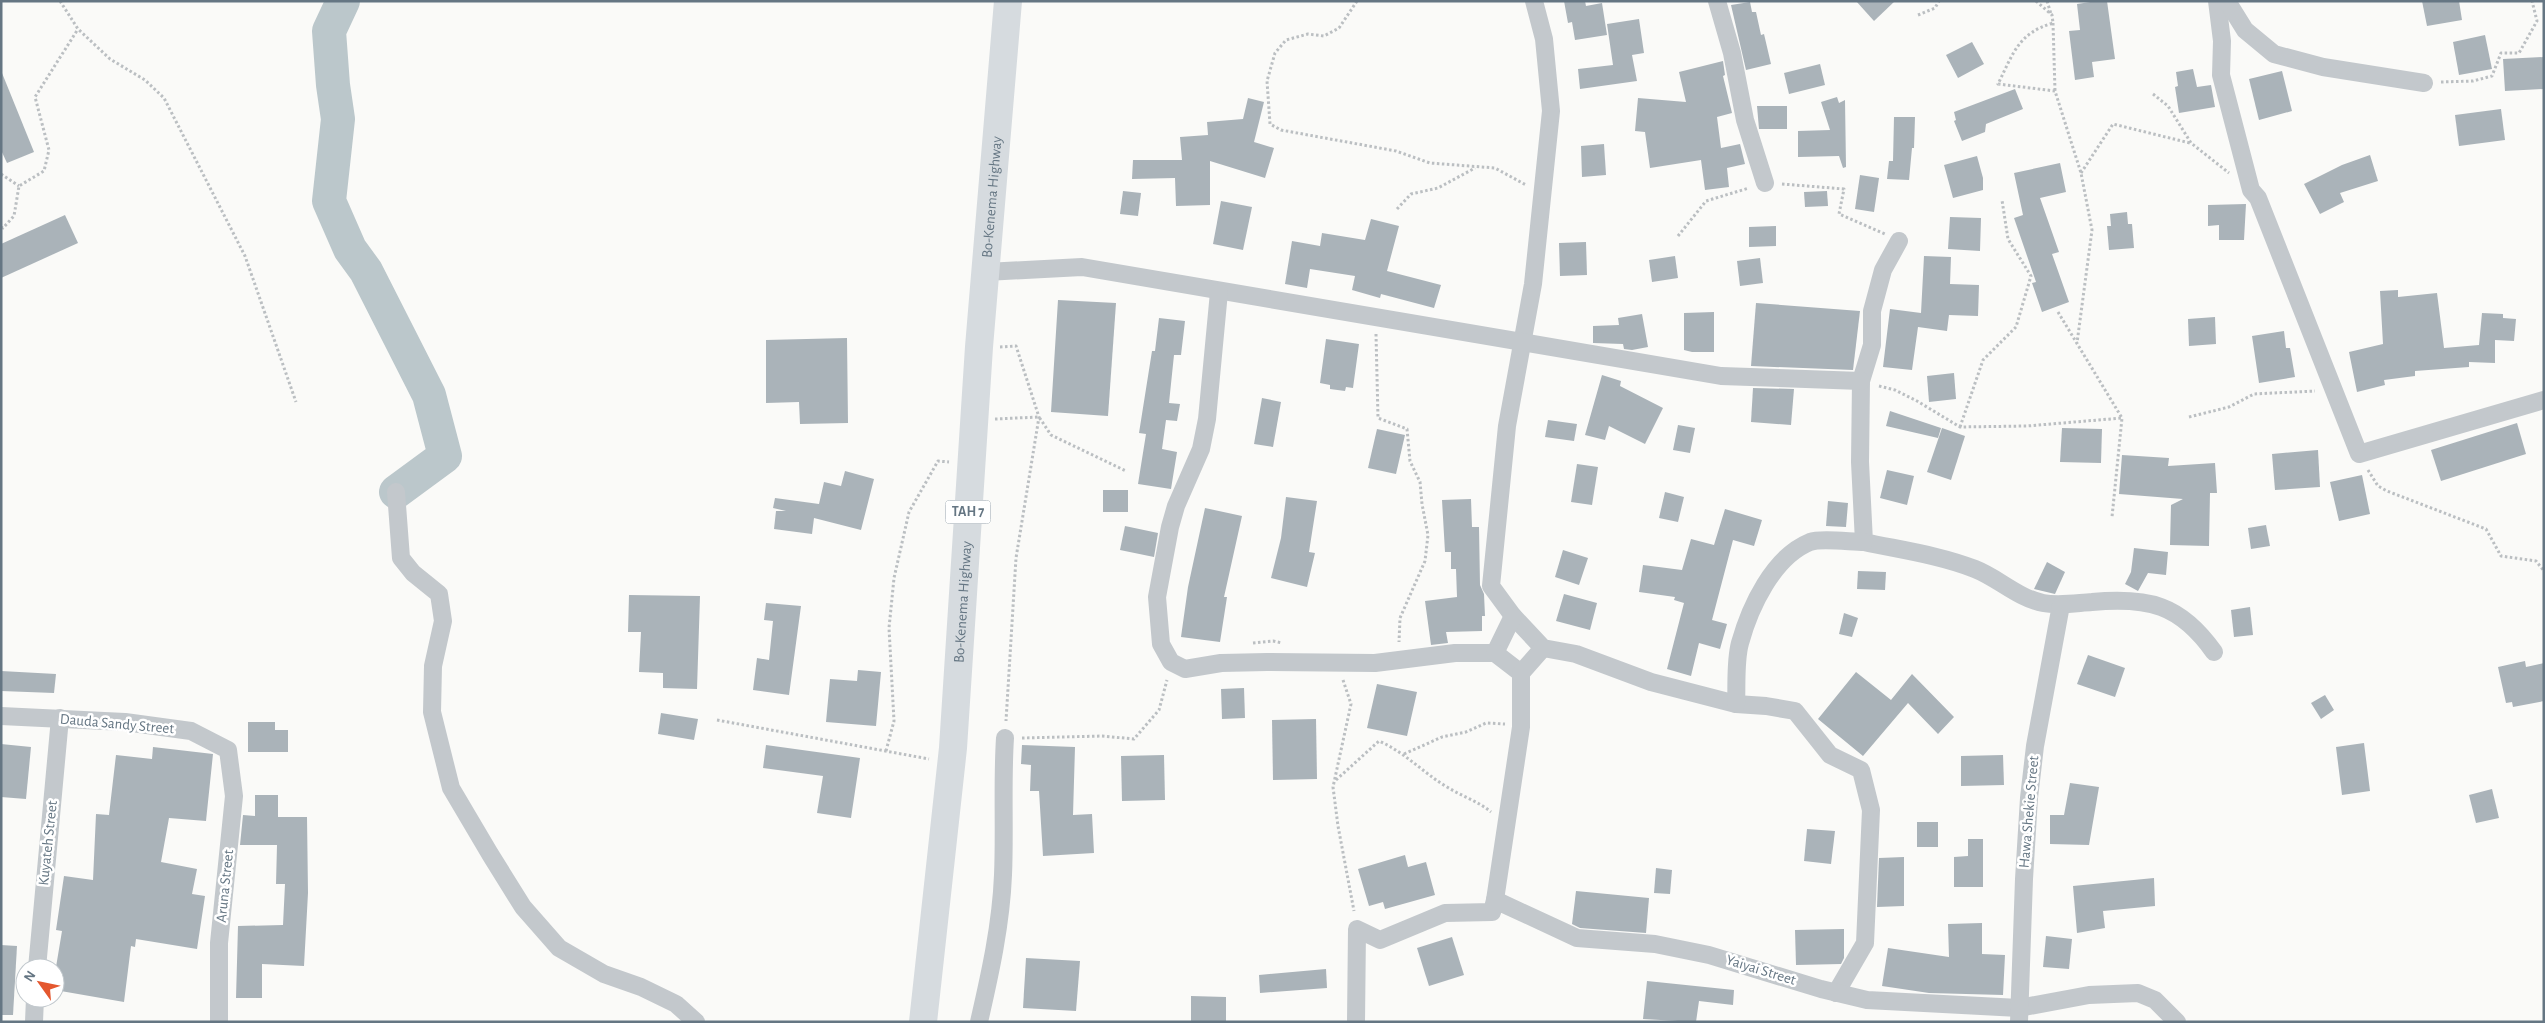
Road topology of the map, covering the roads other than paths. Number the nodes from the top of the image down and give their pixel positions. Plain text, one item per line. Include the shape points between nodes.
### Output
1 (1008, 1) edge
2 (1534, 1) edge
3 (1717, 1) edge
4 (2217, 1) edge
5 (2227, 1) edge
6 (2424, 83) road end
7 (1765, 183) road end
8 (1899, 241) road end
9 (986, 272) junction
10 (1219, 292) junction
11 (1521, 342) junction
12 (1861, 381) junction
13 (2544, 400) edge
14 (396, 492) dead end
15 (1864, 542) junction
16 (2060, 605) junction
17 (1513, 616) junction
18 (1543, 648) junction
19 (2214, 652) dead end
20 (1495, 653) junction
21 (1521, 673) junction
22 (1736, 704) junction
23 (1, 716) edge
24 (60, 718) junction
25 (1006, 738) road end
26 (228, 750) joint
27 (1495, 900) junction
28 (38, 958) edge
29 (1836, 993) junction
30 (35, 1008) edge
31 (2019, 1015) edge
32 (34, 1022) edge
33 (219, 1022) edge
34 (696, 1022) edge
35 (923, 1022) edge
36 (979, 1022) edge
37 (1356, 1022) edge
38 (2177, 1022) edge

1 - 9 highway, Bo-Kenema Highway / TAH 7
2 - 11 street via 1544,39 1551,111 1533,284
3 - 7 street via 1732,53 1745,120
4 - 13 street via 2222,41 2221,75 2251,190 2258,198 2359,454
5 - 6 street via 2245,30 2274,54 2322,67
8 - 12 street via 1883,270 1872,311 1872,345
9 - 10 street via 1082,268
9 - 35 highway, Bo-Kenema Highway / TAH 7 via 952,764
10 - 11 street
10 - 20 street via 1207,420 1201,449 1170,527 1158,597 1161,644 1171,662 1185,669 1230,663 1375,663 1455,653
11 - 12 street via 1721,376
11 - 17 street via 1506,426 1491,586
12 - 15 street via 1860,462
14 - 34 street via 401,558 439,594 443,622 433,666 432,712 451,788 522,907 559,948 604,974 676,1004
15 - 16 street via 1942,558 1996,578 2024,596
15 - 22 street via 1812,541 1791,554 1773,574 1754,606 1740,644
16 - 19 street via 2126,599 2152,603 2181,616 2201,633
16 - 31 street, Hawa Shekie Street via 2032,772
17 - 18 street
17 - 20 street
18 - 21 street
18 - 22 street via 1576,654 1651,682
20 - 21 street
21 - 27 street via 1521,727
22 - 29 street via 1795,711 1830,755 1861,770 1871,810 1865,943
23 - 24 street, Dauda Sandy Street
24 - 26 street, Dauda Sandy Street via 191,731
24 - 28 street, Kuyateh Street
25 - 36 street via 1003,876 994,956
26 - 33 street, Aruna Street via 234,796 219,943
27 - 29 street, Yaiyai Street via 1577,938 1655,944 1709,955
27 - 37 street via 1492,912 1445,913 1380,940 1357,929
29 - 31 street, Yaiyai Street via 1867,1000
30 - 32 street
31 - 38 street, Yaiyai Street via 2089,995 2138,993 2155,1000

